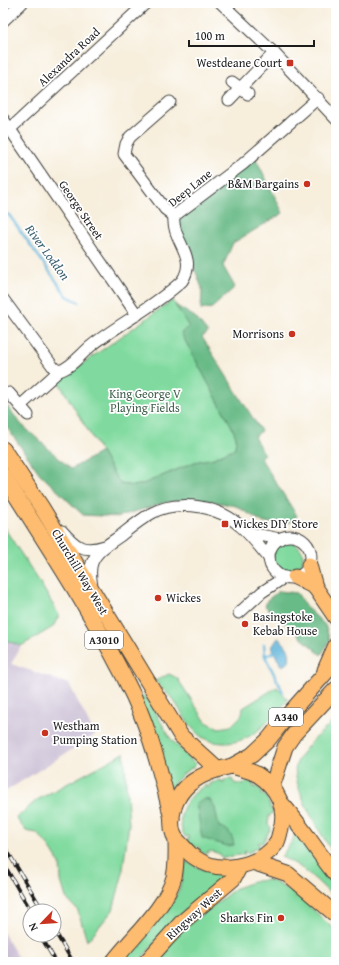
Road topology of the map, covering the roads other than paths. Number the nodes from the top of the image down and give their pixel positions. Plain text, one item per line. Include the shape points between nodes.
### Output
1 (22, 3) edge
2 (146, 3) edge
3 (221, 3) edge
4 (3, 21) edge
5 (274, 53) junction
6 (318, 98) junction
7 (229, 100) dead end
8 (170, 102) dead end
9 (3, 119) edge
10 (336, 119) edge
11 (10, 129) junction
12 (174, 216) junction
13 (3, 299) edge
14 (137, 315) junction
15 (59, 370) junction
16 (9, 393) dead end
17 (20, 406) junction
18 (28, 415) dead end
19 (3, 449) edge
20 (3, 475) edge
21 (42, 508) junction
22 (250, 533) junction
23 (280, 539) junction
24 (105, 546) junction
25 (270, 563) junction
26 (309, 564) junction
27 (290, 577) junction
28 (315, 587) junction
29 (262, 592) junction
30 (93, 594) junction
31 (239, 613) dead end
32 (336, 618) edge
33 (336, 645) edge
34 (336, 662) edge
35 (322, 676) junction
36 (336, 689) edge
37 (232, 766) junction
38 (217, 769) junction
39 (272, 787) junction
40 (282, 804) junction
41 (172, 819) junction
42 (176, 839) junction
43 (246, 864) junction
44 (336, 875) edge
45 (336, 915) edge
46 (113, 962) edge
47 (146, 962) edge

1 - 4 street
2 - 11 street, Alexandra Road
3 - 5 street
5 - 6 street
5 - 7 street
6 - 10 street
6 - 12 street, Deep Lane via 243,164
8 - 12 street via 130,137 124,154 165,209
9 - 11 street, George Street
11 - 14 street, George Street
12 - 14 street, Deep Lane via 174,229 186,254 186,275 176,287
13 - 15 street via 54,368
14 - 15 street, Deep Lane via 67,367
15 - 17 street, Deep Lane
16 - 17 street
17 - 18 street
19 - 21 main road, Churchill Way West / A3010
20 - 41 main road, Churchill Way West / A3010 via 96,625 133,695 155,755
21 - 24 street via 76,546 95,549
21 - 30 main road, Churchill Way West / A3010
22 - 23 street
22 - 24 street via 215,511 176,506 153,512
22 - 25 street
23 - 25 street via 271,547
23 - 26 street via 287,536 301,539 310,552
24 - 30 street via 92,562 90,570
25 - 27 street via 277,574
25 - 29 street
26 - 27 street via 306,571
26 - 28 main road
27 - 28 main road
27 - 29 street
28 - 32 main road
29 - 31 street
30 - 38 main road, Churchill Way West / A3010 via 181,736
33 - 35 main road
34 - 35 main road, A340
35 - 37 main road, A340 via 268,740 252,755
36 - 39 main road, A340 via 285,747
37 - 38 main road
37 - 39 main road via 253,772
38 - 41 main road via 202,775 184,788 173,806
39 - 40 main road
40 - 43 main road via 282,825 277,843 263,857
40 - 44 main road via 300,824 308,839
41 - 42 main road
42 - 43 main road via 194,857 204,862 222,867
42 - 46 main road via 175,873 165,898
43 - 45 main road via 288,874
43 - 47 main road, Ringway West via 233,879 181,923

